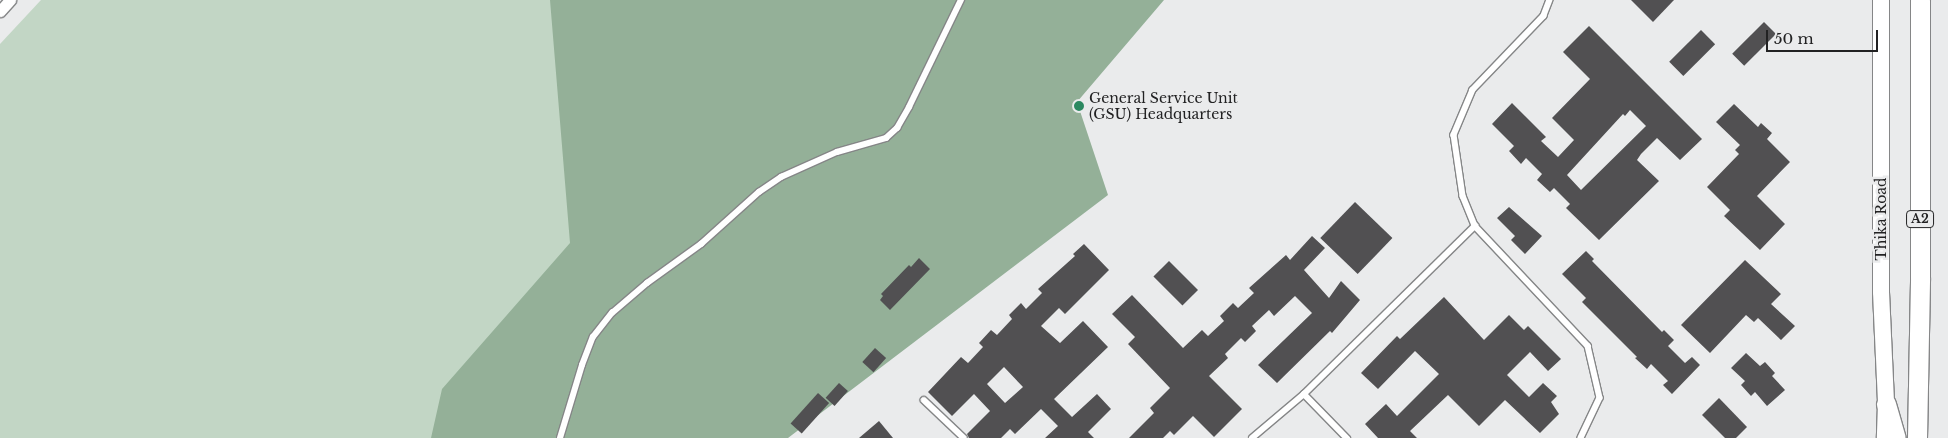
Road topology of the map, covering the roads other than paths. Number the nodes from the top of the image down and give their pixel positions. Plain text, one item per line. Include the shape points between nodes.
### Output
1 (10, 0) edge
2 (961, 0) edge
3 (1550, 0) edge
4 (1881, 0) edge
5 (1920, 0) edge
6 (0, 11) edge
7 (1475, 226) junction
8 (1304, 394) junction
9 (924, 400) dead end
10 (1886, 404) junction
11 (560, 438) edge
12 (964, 438) edge
13 (1252, 438) edge
14 (1347, 438) edge
15 (1581, 438) edge
16 (1885, 438) edge
17 (1896, 438) edge
18 (1917, 438) edge

1 - 6 street
2 - 11 lane via 909,107 892,133 874,143 837,152 781,177 612,313 593,337
3 - 7 lane via 1544,16 1473,90 1454,135 1463,196
4 - 10 main road, Thika Road via 1881,292
5 - 18 highway, A2
7 - 8 lane
7 - 15 lane via 1588,346 1600,398
8 - 13 lane
8 - 14 lane
9 - 12 lane
10 - 16 main road, Thika Road
10 - 17 highway

